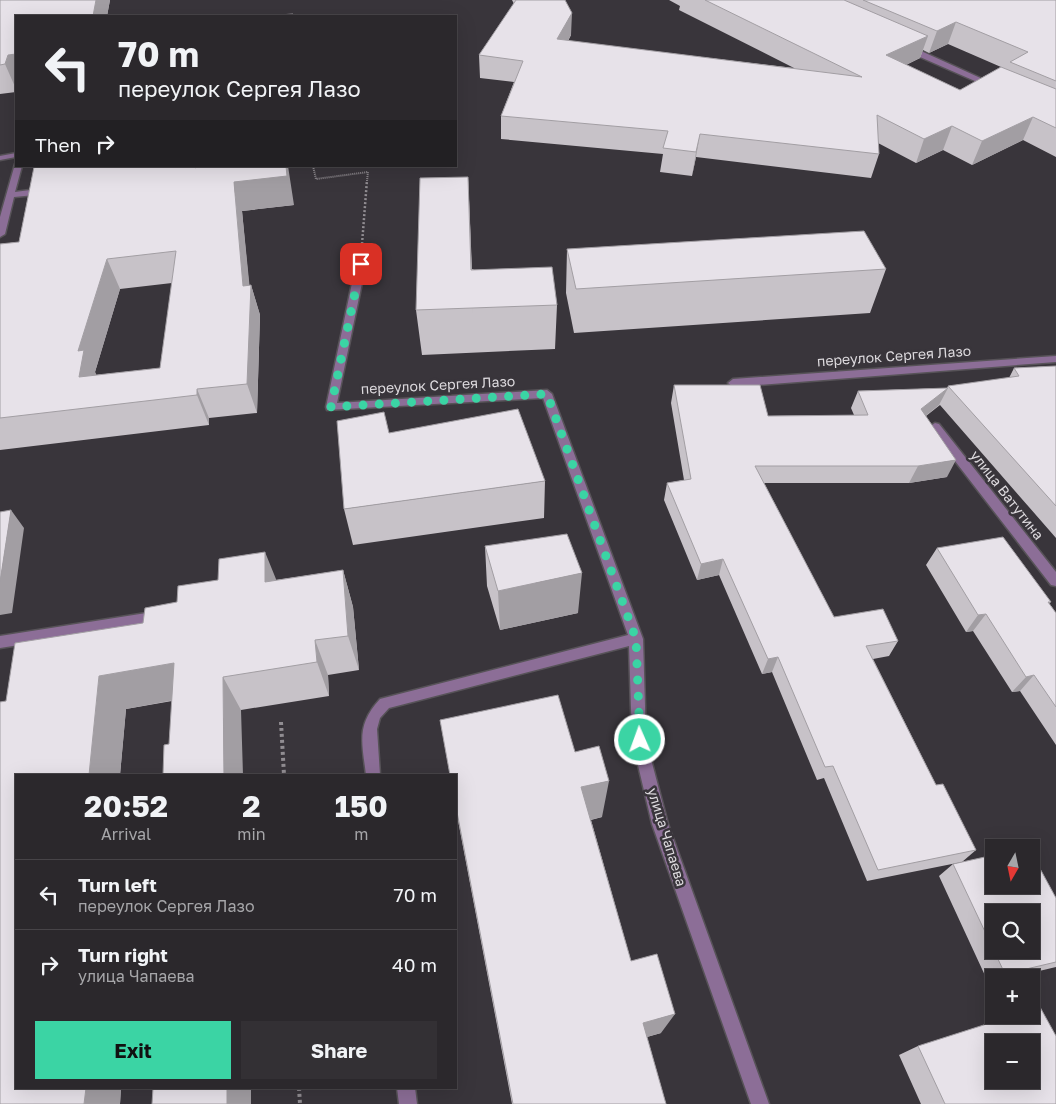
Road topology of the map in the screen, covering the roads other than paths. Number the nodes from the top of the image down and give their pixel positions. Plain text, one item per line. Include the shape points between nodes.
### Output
1 (895, 43) edge
2 (1002, 90) edge
3 (15, 155) edge
4 (0, 158) edge
5 (18, 167) edge
6 (50, 190) edge
7 (11, 194) junction
8 (0, 234) edge
9 (361, 264) road end
10 (1056, 359) edge
11 (733, 383) edge
12 (547, 394) joint
13 (935, 427) edge
14 (1056, 581) edge
15 (171, 615) edge
16 (636, 639) junction
17 (0, 642) edge
18 (373, 774) edge
19 (406, 1089) edge
20 (408, 1104) edge
21 (760, 1104) edge

1 - 2 street
3 - 4 street
5 - 7 street
6 - 7 street
7 - 8 street
9 - 12 street, переулок Сергея Лазо via 331,407
10 - 11 street, переулок Сергея Лазо
12 - 16 street, улица Чапаева
13 - 14 street, улица Ватутина
15 - 17 street
16 - 18 street via 385,703 374,714 370,727
16 - 21 street, улица Чапаева via 640,740 660,824
19 - 20 street

